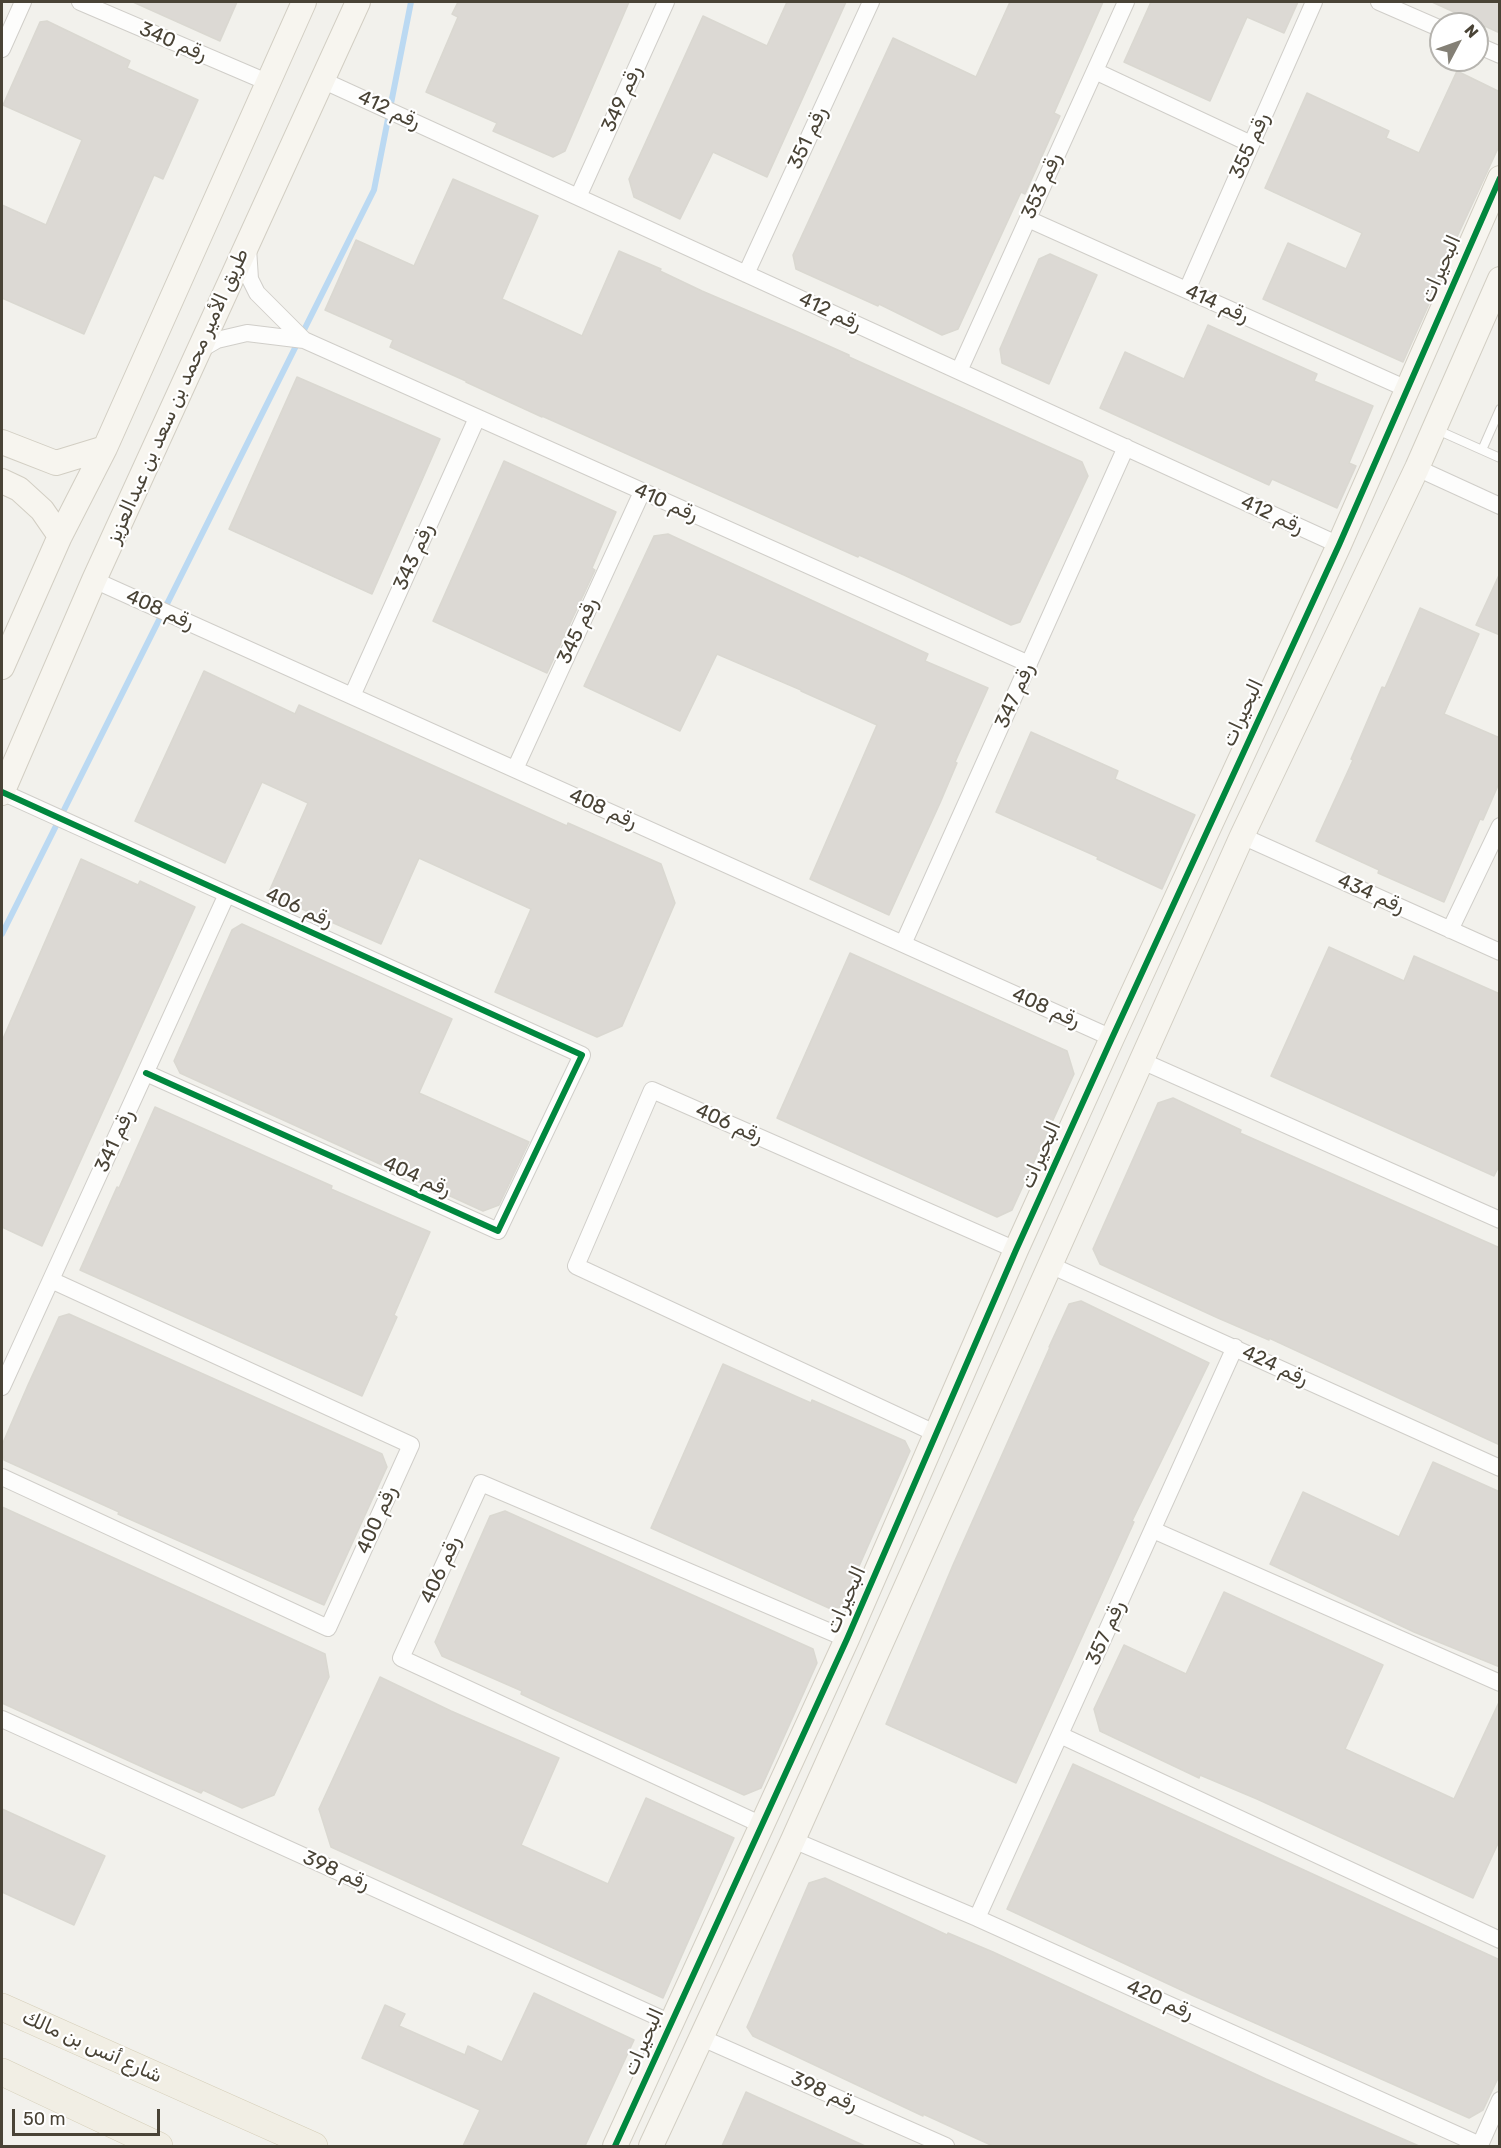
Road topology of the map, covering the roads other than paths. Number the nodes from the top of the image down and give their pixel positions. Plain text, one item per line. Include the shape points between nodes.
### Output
1 (22, 2) edge
2 (80, 2) edge
3 (304, 2) edge
4 (358, 2) edge
5 (666, 2) edge
6 (871, 2) edge
7 (1126, 2) edge
8 (1314, 2) edge
9 (1380, 2) edge
10 (1429, 24) edge
11 (2, 49) edge
12 (1095, 71) junction
13 (322, 80) junction
14 (267, 82) junction
15 (1251, 144) junction
16 (1500, 178) edge
17 (578, 197) junction
18 (1028, 219) junction
19 (248, 242) junction
20 (746, 274) junction
21 (1500, 279) edge
22 (1187, 291) junction
23 (304, 340) junction
24 (198, 351) junction
25 (958, 371) junction
26 (1407, 389) junction
27 (1500, 409) edge
28 (477, 418) junction
29 (1434, 429) junction
30 (10, 446) edge
31 (1126, 447) junction
32 (105, 448) junction
33 (1482, 450) junction
34 (1500, 458) edge
35 (1417, 468) junction
36 (2, 481) edge
37 (642, 492) junction
38 (1500, 506) edge
39 (60, 536) junction
40 (1339, 545) junction
41 (94, 580) junction
42 (1029, 664) junction
43 (2, 667) edge
44 (352, 696) junction
45 (515, 769) junction
46 (2, 792) edge
47 (1214, 815) junction
48 (1500, 826) edge
49 (1243, 833) junction
50 (228, 894) junction
51 (1450, 930) junction
52 (903, 944) junction
53 (1500, 952) edge
54 (1112, 1038) junction
55 (582, 1055) joint
56 (1142, 1061) junction
57 (146, 1073) junction
58 (1500, 1220) edge
59 (1016, 1250) junction
60 (1050, 1265) junction
61 (51, 1280) junction
62 (1236, 1347) junction
63 (2, 1387) edge
64 (937, 1434) junction
65 (1500, 1468) edge
66 (2, 1477) edge
67 (1153, 1530) junction
68 (847, 1639) junction
69 (1500, 1683) edge
70 (2, 1719) edge
71 (1060, 1735) junction
72 (762, 1825) junction
73 (793, 1840) junction
74 (977, 1918) junction
75 (1500, 1940) edge
76 (2, 2007) edge
77 (670, 2023) junction
78 (702, 2038) junction
79 (2, 2072) edge
80 (1500, 2100) edge
81 (159, 2146) edge
82 (314, 2146) edge
83 (615, 2146) edge
84 (651, 2146) edge
85 (946, 2146) edge

1 - 11 street
2 - 14 street, رقم 340
3 - 14 street
4 - 13 street, طريق الأمير محمد بن سعد بن عبدالعزيز
5 - 17 street, رقم 349
6 - 20 street, رقم 351
7 - 12 street, رقم 353
8 - 15 street, رقم 355
9 - 10 street
12 - 15 street
12 - 18 street, رقم 353
13 - 17 street, رقم 412
13 - 19 street, طريق الأمير محمد بن سعد بن عبدالعزيز
14 - 32 street
15 - 22 street, رقم 355
16 - 26 street, البحيرات
17 - 20 street, رقم 412
18 - 22 street, رقم 414
18 - 25 street, رقم 353
19 - 23 street via 250,279 257,293
19 - 24 street, طريق الأمير محمد بن سعد بن عبدالعزيز
20 - 25 street, رقم 412
21 - 29 street
22 - 26 street, رقم 414
23 - 24 street via 247,333 217,340
23 - 28 street, رقم 410
24 - 41 street, طريق الأمير محمد بن سعد بن عبدالعزيز
25 - 31 street, رقم 412
26 - 40 street, البحيرات
27 - 33 lane
28 - 37 street, رقم 410
28 - 44 street, رقم 343
29 - 33 lane
29 - 35 street
30 - 32 street via 56,463
30 - 36 street
31 - 40 street, رقم 412
31 - 42 street, رقم 347
32 - 39 street
33 - 34 lane
35 - 38 street
35 - 49 street
36 - 39 street via 19,489 42,510
37 - 42 street, رقم 410
37 - 45 street, رقم 345
39 - 43 street
40 - 47 street, البحيرات
41 - 44 street, رقم 408
41 - 46 street, طريق الأمير محمد بن سعد بن عبدالعزيز
42 - 52 street, رقم 347
44 - 45 street, رقم 408
45 - 52 street, رقم 408
46 - 50 street, رقم 406
47 - 49 street
47 - 54 street, البحيرات
48 - 51 street
49 - 51 street, رقم 434
49 - 56 street
50 - 55 street, رقم 406
50 - 57 street, رقم 341
51 - 53 street, رقم 434
52 - 54 street, رقم 408
54 - 59 street, البحيرات
55 - 57 street, رقم 404 via 498,1231
56 - 58 street
56 - 60 street
57 - 61 street, رقم 341
59 - 64 street, البحيرات
59 - 64 street, رقم 406 via 652,1090 576,1266
60 - 62 street, رقم 424
60 - 73 street
61 - 63 street, رقم 341
61 - 66 street, رقم 400 via 411,1445 328,1628
62 - 65 street, رقم 424
62 - 67 street, رقم 357
64 - 68 street, البحيرات
67 - 69 street
67 - 71 street, رقم 357
68 - 72 street, البحيرات
68 - 72 street, رقم 406 via 481,1483 401,1658
70 - 77 street, رقم 398
71 - 74 street, رقم 357
71 - 75 street
72 - 77 street, البحيرات
73 - 74 street, رقم 420
73 - 78 street
74 - 80 street, رقم 420 via 1480,2145
76 - 82 main road, شارع أنس بن مالك
77 - 83 street, البحيرات
78 - 84 street
78 - 85 street, رقم 398
79 - 81 main road

